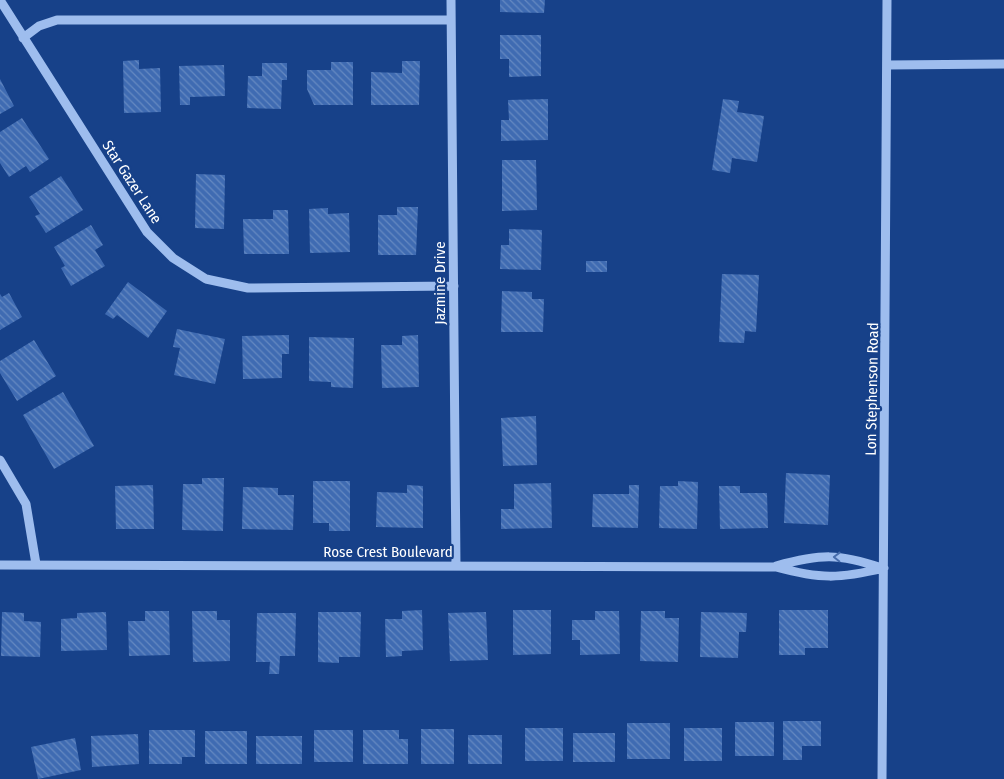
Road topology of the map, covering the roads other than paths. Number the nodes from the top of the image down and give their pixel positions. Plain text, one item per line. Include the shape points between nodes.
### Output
1 (0, 0) edge
2 (451, 0) edge
3 (887, 0) edge
4 (451, 20) junction
5 (23, 38) junction
6 (1004, 64) edge
7 (887, 65) junction
8 (454, 286) junction
9 (0, 460) edge
10 (36, 564) junction
11 (0, 565) edge
12 (456, 566) junction
13 (776, 566) junction
14 (884, 568) junction
15 (882, 779) edge

1 - 5 street, Star Gazer Lane
2 - 4 street, Jazmine Drive
3 - 7 street, Lon Stephenson Road
4 - 5 street via 57,20 39,26
4 - 8 street, Jazmine Drive
5 - 8 street, Star Gazer Lane via 146,232 173,258 206,279 248,288
6 - 7 street
7 - 14 street, Lon Stephenson Road
8 - 12 street, Jazmine Drive
9 - 10 street via 26,504
10 - 11 street, Rose Crest Boulevard
10 - 12 street, Rose Crest Boulevard
12 - 13 street, Rose Crest Boulevard
13 - 14 street, Rose Crest Boulevard via 809,576 850,577
14 -> 13 street, Rose Crest Boulevard via 850,557 811,556
14 - 15 street, Lon Stephenson Road

